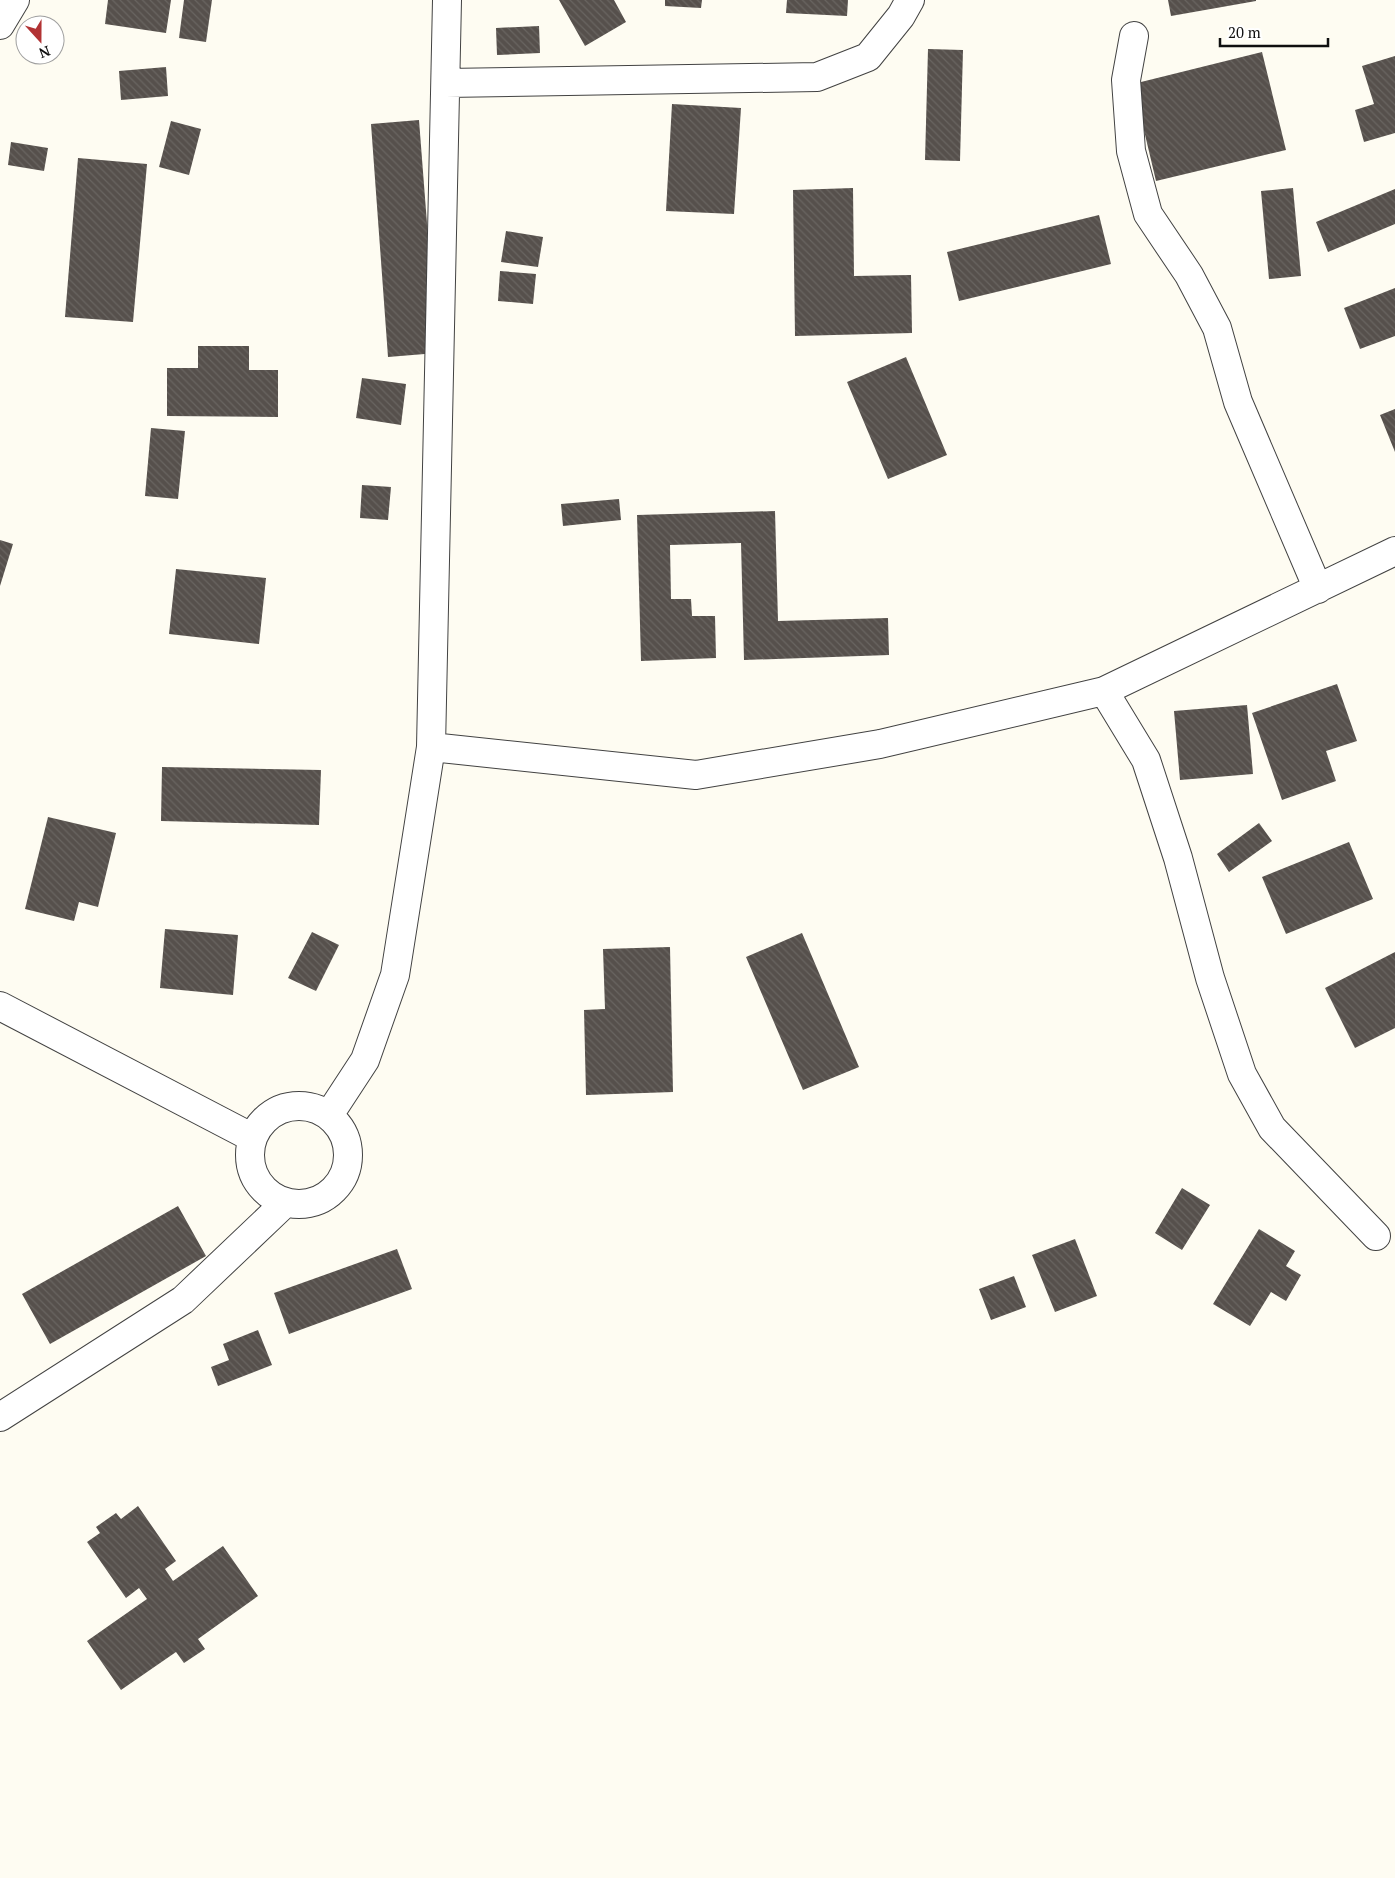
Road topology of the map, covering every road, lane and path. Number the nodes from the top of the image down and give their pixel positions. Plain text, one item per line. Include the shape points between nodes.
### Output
1 (15, 0) edge
2 (447, 0) edge
3 (910, 0) edge
4 (0, 25) edge
5 (1134, 36) dead end
6 (446, 83) junction
7 (1395, 551) edge
8 (1318, 589) junction
9 (1104, 691) junction
10 (431, 747) junction
11 (0, 1006) edge
12 (329, 1115) junction
13 (253, 1138) junction
14 (285, 1202) junction
15 (1376, 1236) dead end
16 (0, 1417) edge

1 - 4 street
2 - 6 street
3 - 6 street via 868,57 817,77
5 - 8 street via 1126,80 1131,151 1148,214 1189,274 1217,328 1238,402
6 - 10 street
7 - 8 street
8 - 9 street
9 - 10 street via 880,744 696,776
9 - 15 street via 1146,760 1178,858 1210,978 1242,1074 1272,1128
10 - 12 street via 395,975 365,1060
11 - 13 street
12 - 13 street via 313,1106 294,1105 269,1116
12 - 14 street via 344,1132 350,1155 344,1177 330,1195 308,1204
13 - 14 street via 249,1154 252,1170 270,1195
14 - 16 street via 183,1300

